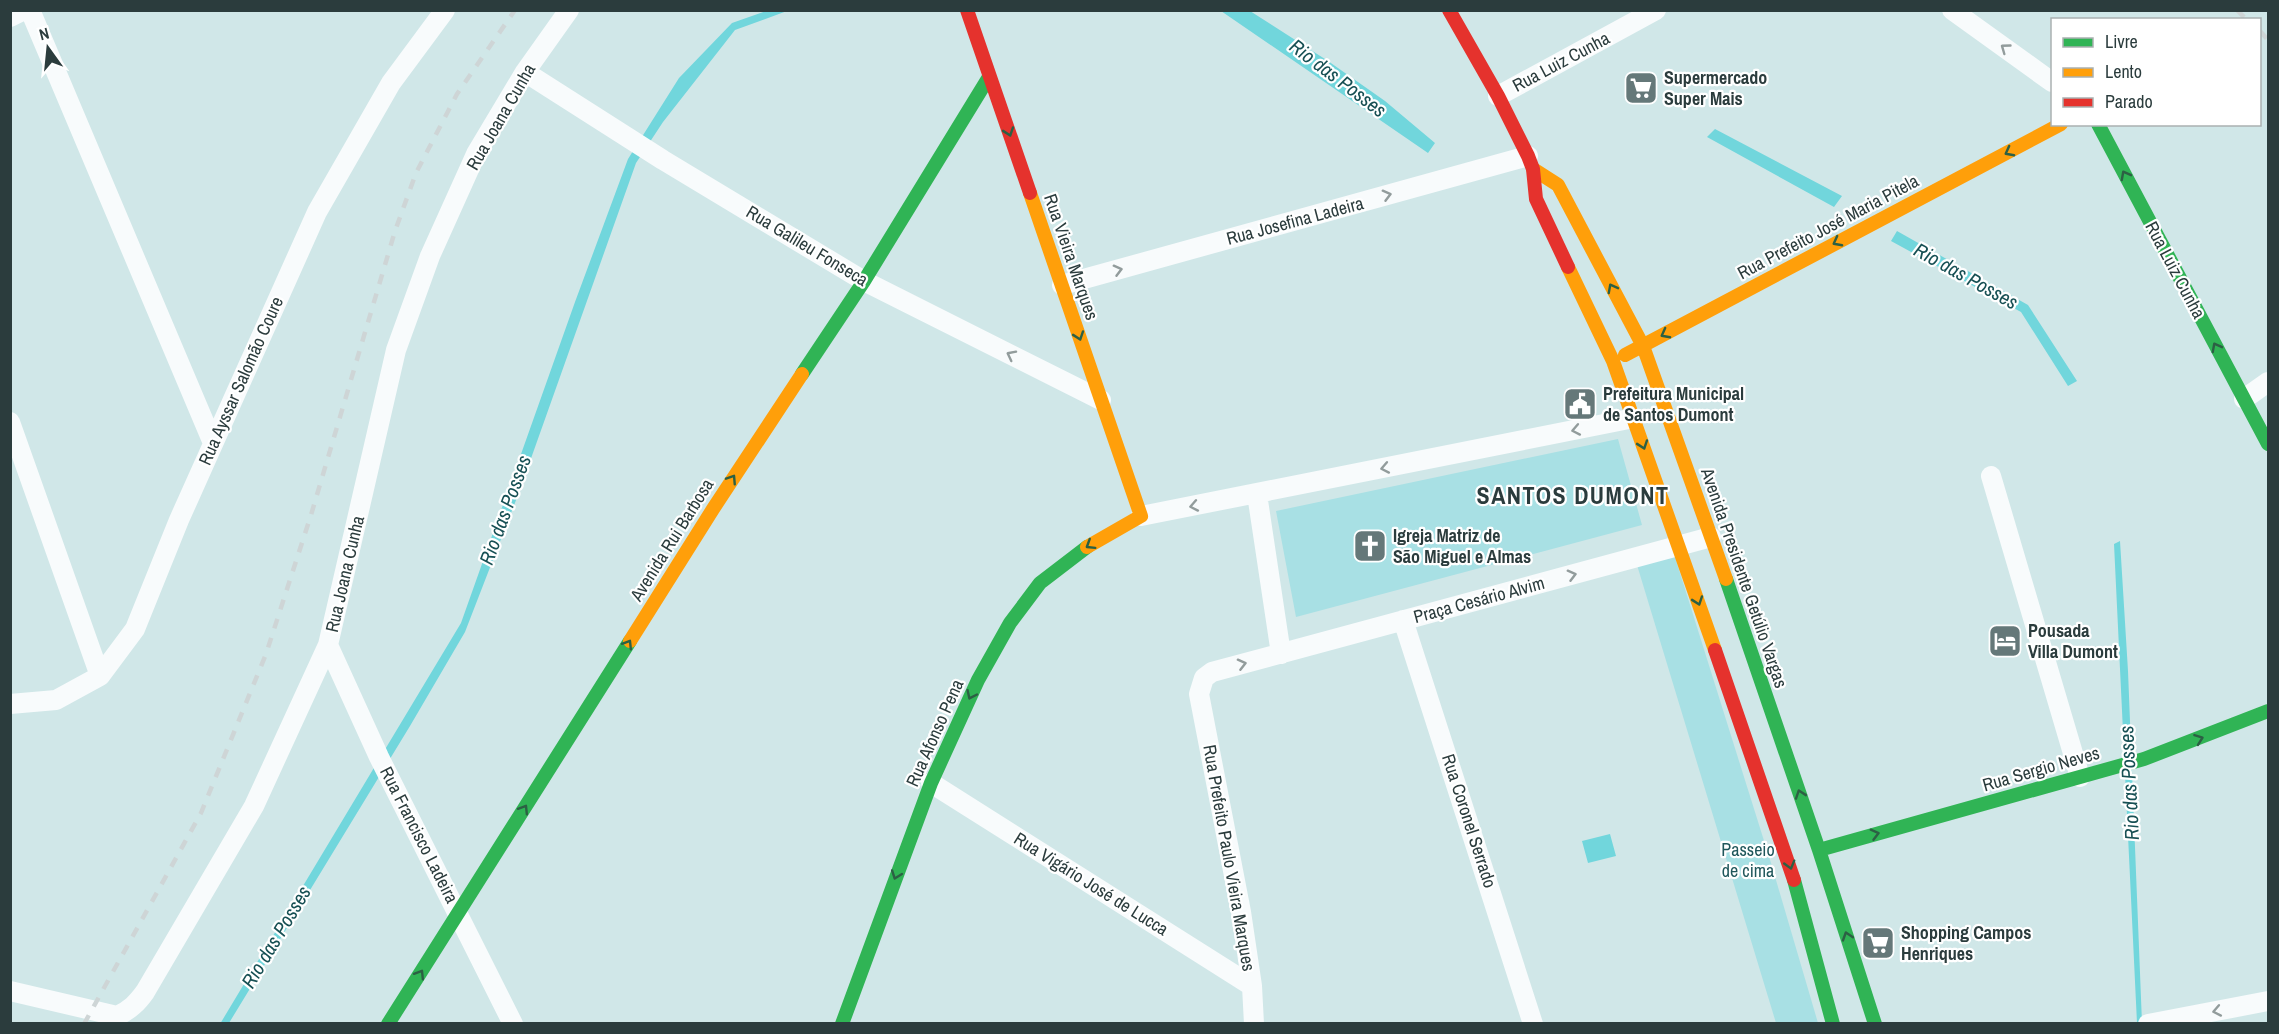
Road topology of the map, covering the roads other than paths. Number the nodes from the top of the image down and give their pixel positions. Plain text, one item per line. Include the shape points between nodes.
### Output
1 (24, 10) edge
2 (30, 10) edge
3 (445, 10) edge
4 (569, 10) edge
5 (967, 10) edge
6 (1449, 10) edge
7 (1656, 10) edge
8 (1953, 10) edge
9 (10, 17) edge
10 (525, 72) junction
11 (989, 77) junction
12 (2051, 81) edge
13 (1498, 96) junction
14 (2057, 126) edge
15 (2099, 126) edge
16 (1531, 163) junction
17 (864, 281) junction
18 (1062, 285) junction
19 (1643, 346) junction
20 (1613, 361) junction
21 (2268, 382) edge
22 (1101, 400) junction
23 (2248, 407) junction
24 (2268, 407) edge
25 (1634, 418) junction
26 (10, 422) edge
27 (213, 443) junction
28 (2268, 444) edge
29 (1991, 476) dead end
30 (1257, 494) junction
31 (1141, 516) junction
32 (1711, 537) junction
33 (1678, 546) junction
34 (1403, 620) junction
35 (328, 645) junction
36 (1281, 654) junction
37 (100, 676) junction
38 (1199, 694) joint
39 (10, 704) edge
40 (2268, 711) edge
41 (1746, 738) junction
42 (2080, 777) junction
43 (931, 783) junction
44 (1819, 849) junction
45 (459, 913) junction
46 (1252, 986) junction
47 (10, 991) edge
48 (2268, 1001) edge
49 (2157, 1022) edge
50 (388, 1023) edge
51 (513, 1023) edge
52 (842, 1023) edge
53 (1254, 1023) edge
54 (1533, 1023) edge
55 (1833, 1023) edge
56 (1875, 1023) edge

1 - 9 street
2 - 27 street
3 - 27 street, Rua Ayssar Salomão Coure via 391,83 317,212
4 - 10 street, Rua Joana Cunha
5 - 11 main road, Rua Vieira Marques
6 - 13 main road
7 - 13 street, Rua Luiz Cunha
12 -> 8 street
10 - 17 street, Rua Galileu Fonseca
10 - 35 street, Rua Joana Cunha via 477,154 430,256 396,350
11 - 17 main road, Avenida Rui Barbosa
11 -> 18 main road, Rua Vieira Marques
13 - 16 main road
14 -> 19 main road, Rua Prefeito José Maria Pitela
23 -> 15 main road, Rua Luiz Cunha
18 -> 16 street, Rua Josefina Ladeira
19 -> 16 main road, Avenida Presidente Getúlio Vargas via 1558,185
16 - 20 main road via 1536,199
22 -> 17 street, Rua Galileu Fonseca
45 -> 17 main road, Avenida Rui Barbosa via 713,509
18 -> 22 main road, Rua Vieira Marques
19 - 20 main road, Rua Prefeito José Maria Pitela
19 - 32 main road, Avenida Presidente Getúlio Vargas
20 - 25 main road
21 - 23 street
22 - 31 main road, Rua Vieira Marques
23 - 24 main road
23 - 28 main road, Rua Luiz Cunha
25 -> 30 street
25 - 32 main road via 1656,430
25 -> 33 main road
26 - 37 street
27 - 37 street, Rua Ayssar Salomão Coure via 135,629
29 - 42 street
30 -> 31 street
30 - 36 street
31 -> 43 main road, Rua Afonso Pena via 1086,548 1040,583 978,680
32 - 33 street, Praça Cesário Alvim
44 -> 32 main road, Avenida Presidente Getúlio Vargas
34 -> 33 street, Praça Cesário Alvim
33 -> 41 main road
34 - 36 street, Praça Cesário Alvim
34 - 54 street, Rua Coronel Serrado
35 - 45 street, Rua Francisco Ladeira via 383,765
35 - 47 street, Rua Joana Cunha via 254,806 136,1004 117,1016
38 -> 36 street, Praça Cesário Alvim via 1204,678 1212,672
37 - 39 street, Rua Ayssar Salomão Coure via 56,700
38 - 46 street, Rua Prefeito Paulo Vieira Marques
42 -> 40 main road, Rua Sergio Neves via 2134,762
41 - 44 main road via 1772,795 1795,832 1805,843
41 -> 55 main road via 1788,858
44 -> 42 main road, Rua Sergio Neves
43 - 46 street, Rua Vigário José de Lucca
43 -> 52 main road, Rua Afonso Pena
56 -> 44 main road, Avenida Presidente Getúlio Vargas
50 -> 45 main road, Avenida Rui Barbosa
45 - 51 street, Rua Francisco Ladeira
46 - 53 street, Rua Prefeito Paulo Vieira Marques
48 -> 49 street

